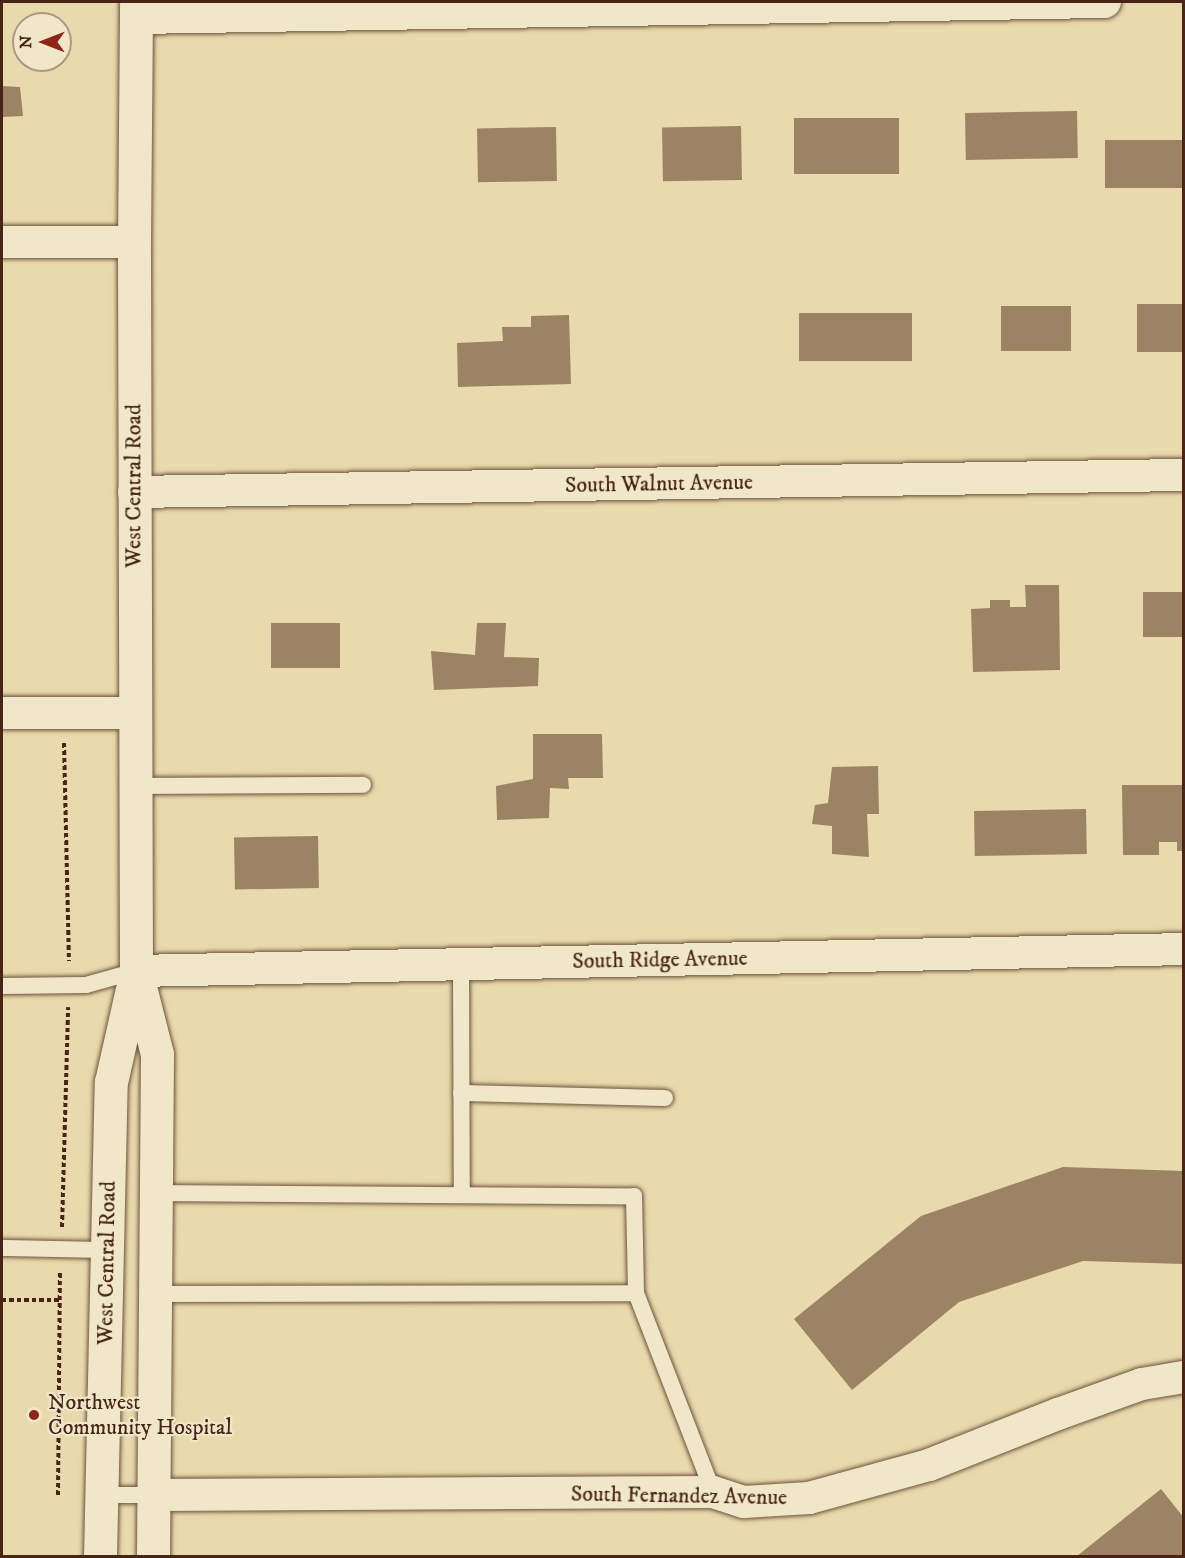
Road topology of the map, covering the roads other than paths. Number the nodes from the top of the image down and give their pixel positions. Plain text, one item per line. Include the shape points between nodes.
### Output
1 (1105, 2) edge
2 (136, 10) edge
3 (2, 242) edge
4 (134, 242) junction
5 (1184, 475) edge
6 (134, 492) junction
7 (2, 713) edge
8 (135, 713) junction
9 (363, 785) dead end
10 (135, 786) junction
11 (1184, 949) edge
12 (460, 965) junction
13 (136, 971) junction
14 (2, 986) edge
15 (461, 1093) junction
16 (665, 1098) dead end
17 (156, 1193) junction
18 (462, 1195) junction
19 (2, 1248) edge
20 (107, 1250) junction
21 (636, 1293) junction
22 (155, 1294) junction
23 (1184, 1377) edge
24 (713, 1492) junction
25 (154, 1495) junction
26 (101, 1496) junction
27 (100, 1557) edge
28 (153, 1557) edge

1 - 2 street
2 - 4 main road, West Central Road
3 - 4 street
4 - 6 main road, West Central Road
5 - 6 street, South Walnut Avenue
6 - 8 main road, West Central Road
7 - 8 street
8 - 10 main road, West Central Road
9 - 10 lane
10 - 13 main road, West Central Road
11 - 12 street, South Ridge Avenue
12 - 13 street, South Ridge Avenue
12 - 15 lane
13 - 14 lane via 101,982
13 - 17 main road, West Central Road via 157,1054
13 - 20 main road, West Central Road via 111,1082
15 - 16 lane
15 - 18 lane
17 - 18 lane
17 - 22 main road, West Central Road
18 - 21 lane via 634,1196
19 - 20 lane
20 - 26 main road, West Central Road
21 - 22 lane
21 - 24 lane
22 - 25 main road, West Central Road
23 - 24 street, South Fernandez Avenue via 1142,1384 929,1465 809,1498 744,1502
24 - 25 street, South Fernandez Avenue
25 - 26 lane
25 - 28 main road, West Central Road
26 - 27 main road, West Central Road

